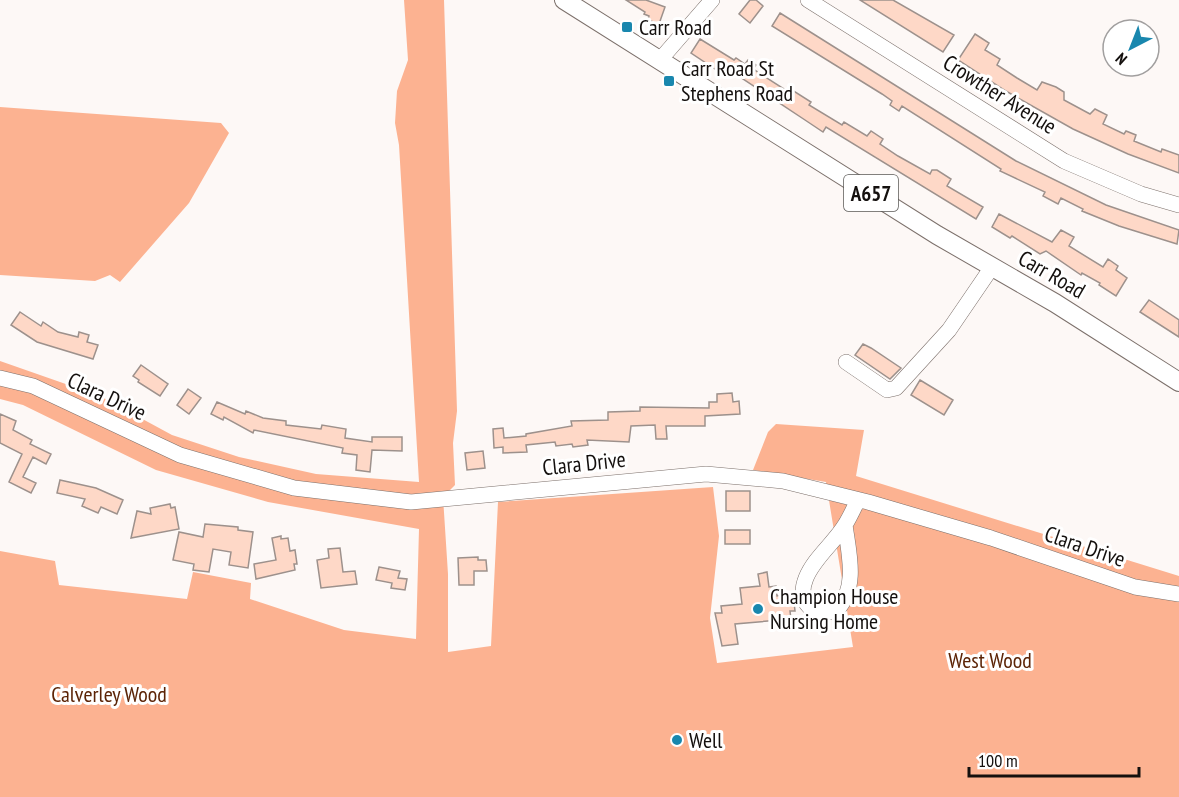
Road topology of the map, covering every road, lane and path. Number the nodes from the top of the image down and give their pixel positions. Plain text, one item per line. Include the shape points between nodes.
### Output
1 (564, 0) edge
2 (712, 0) edge
3 (808, 0) edge
4 (660, 61) junction
5 (1179, 205) edge
6 (992, 267) junction
7 (846, 362) dead end
8 (0, 378) edge
9 (1179, 382) edge
10 (858, 500) junction
11 (845, 525) junction
12 (1179, 594) edge

1 - 4 main road, Carr Road / A657
2 - 4 street
3 - 5 street, Crowther Avenue via 1064,160 1141,194
4 - 6 main road, Carr Road / A657
6 - 7 street via 949,330 896,388 887,390
6 - 9 main road, Carr Road / A657
8 - 10 street, Clara Drive via 33,386 180,455 294,488 411,502 706,474 783,481
10 - 11 street
10 - 12 street, Clara Drive via 991,538 1135,587
11 - 11 street via 806,578 804,592 809,608 816,613 824,615 837,610 849,590

